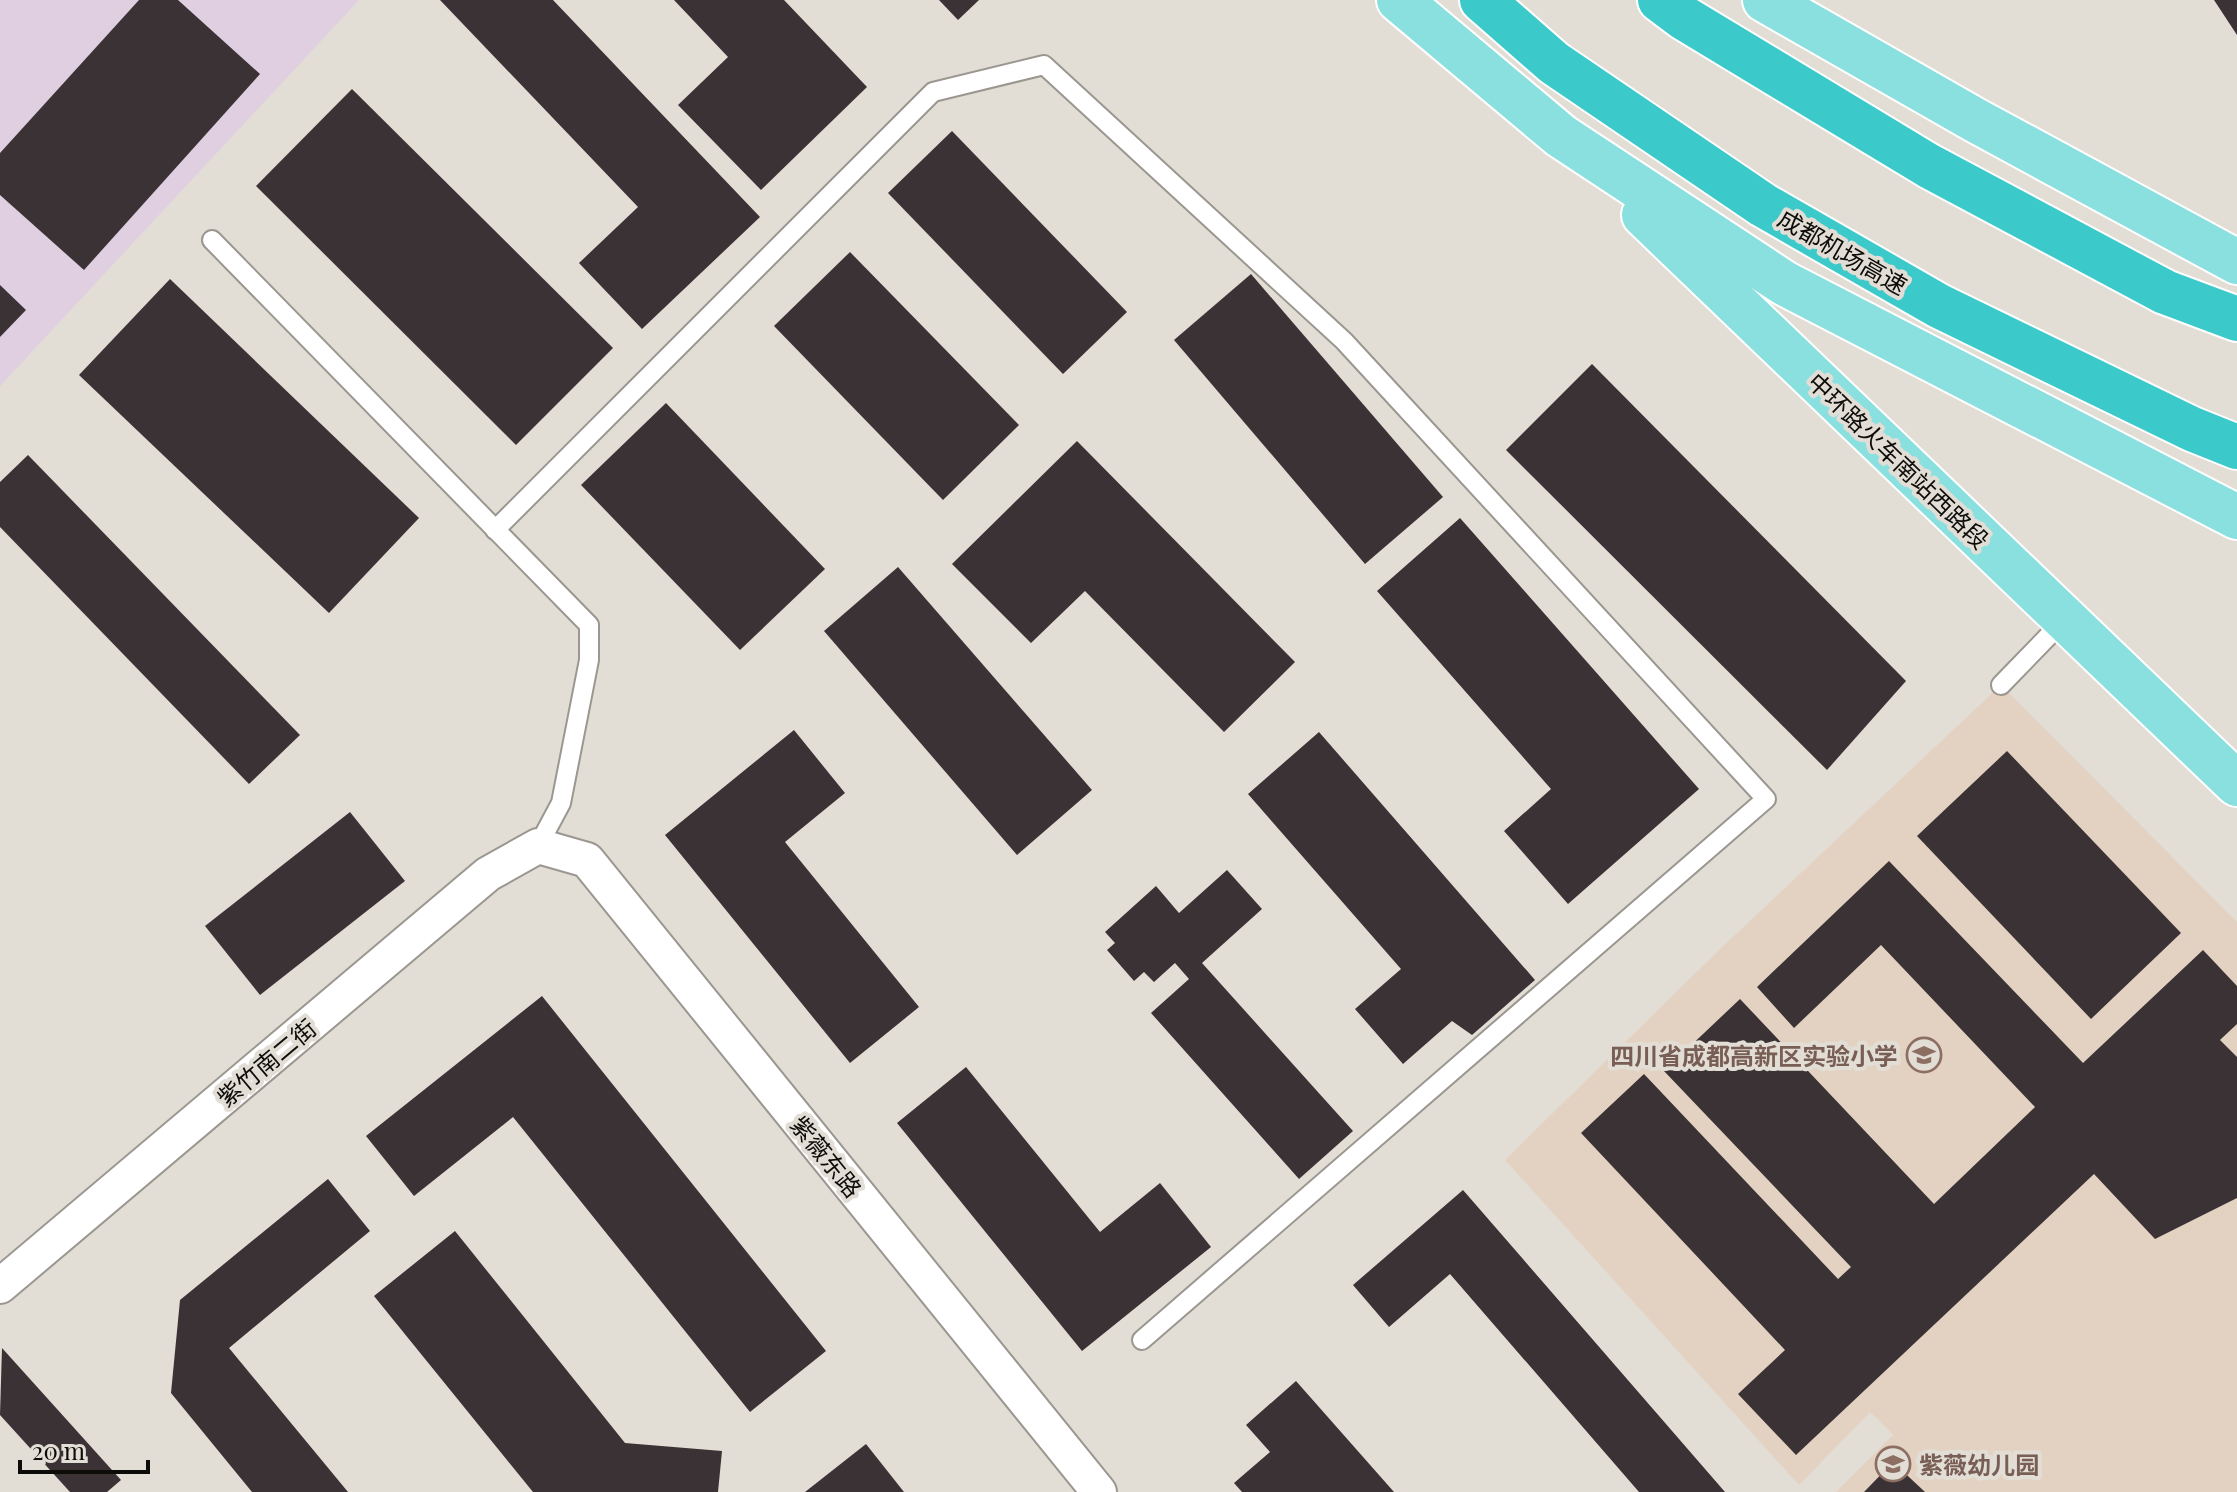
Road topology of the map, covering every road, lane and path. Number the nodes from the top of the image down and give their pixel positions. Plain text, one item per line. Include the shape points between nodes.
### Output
1 (1399, 0) edge
2 (1482, 0) edge
3 (1660, 0) edge
4 (1765, 0) edge
5 (1561, 136) junction
6 (212, 240) dead end
7 (2237, 262) edge
8 (2237, 319) edge
9 (2237, 447) edge
10 (2237, 517) edge
11 (495, 530) junction
12 (2065, 619) junction
13 (2001, 685) dead end
14 (2237, 784) edge
15 (538, 846) junction
16 (0, 1286) edge
17 (1142, 1340) dead end
18 (1099, 1492) edge

1 - 5 main road, 中环路火车南站西路段
2 - 9 highway, 成都机场高速 via 1554,63 1763,205 1939,306
3 - 8 highway via 1929,166 2165,292
4 - 7 main road
5 - 10 main road, 中环路火车南站西路段 via 1784,283
5 - 12 main road, 中环路火车南站西路段
6 - 11 lane
11 - 15 lane via 589,625 589,660 561,803
11 - 17 lane via 933,92 1044,65 1344,341 1766,799
12 - 13 lane
12 - 14 main road, 中环路火车南站西路段
15 - 16 street, 紫竹南二街 via 488,874
15 - 18 street, 紫薇东路 via 587,860

